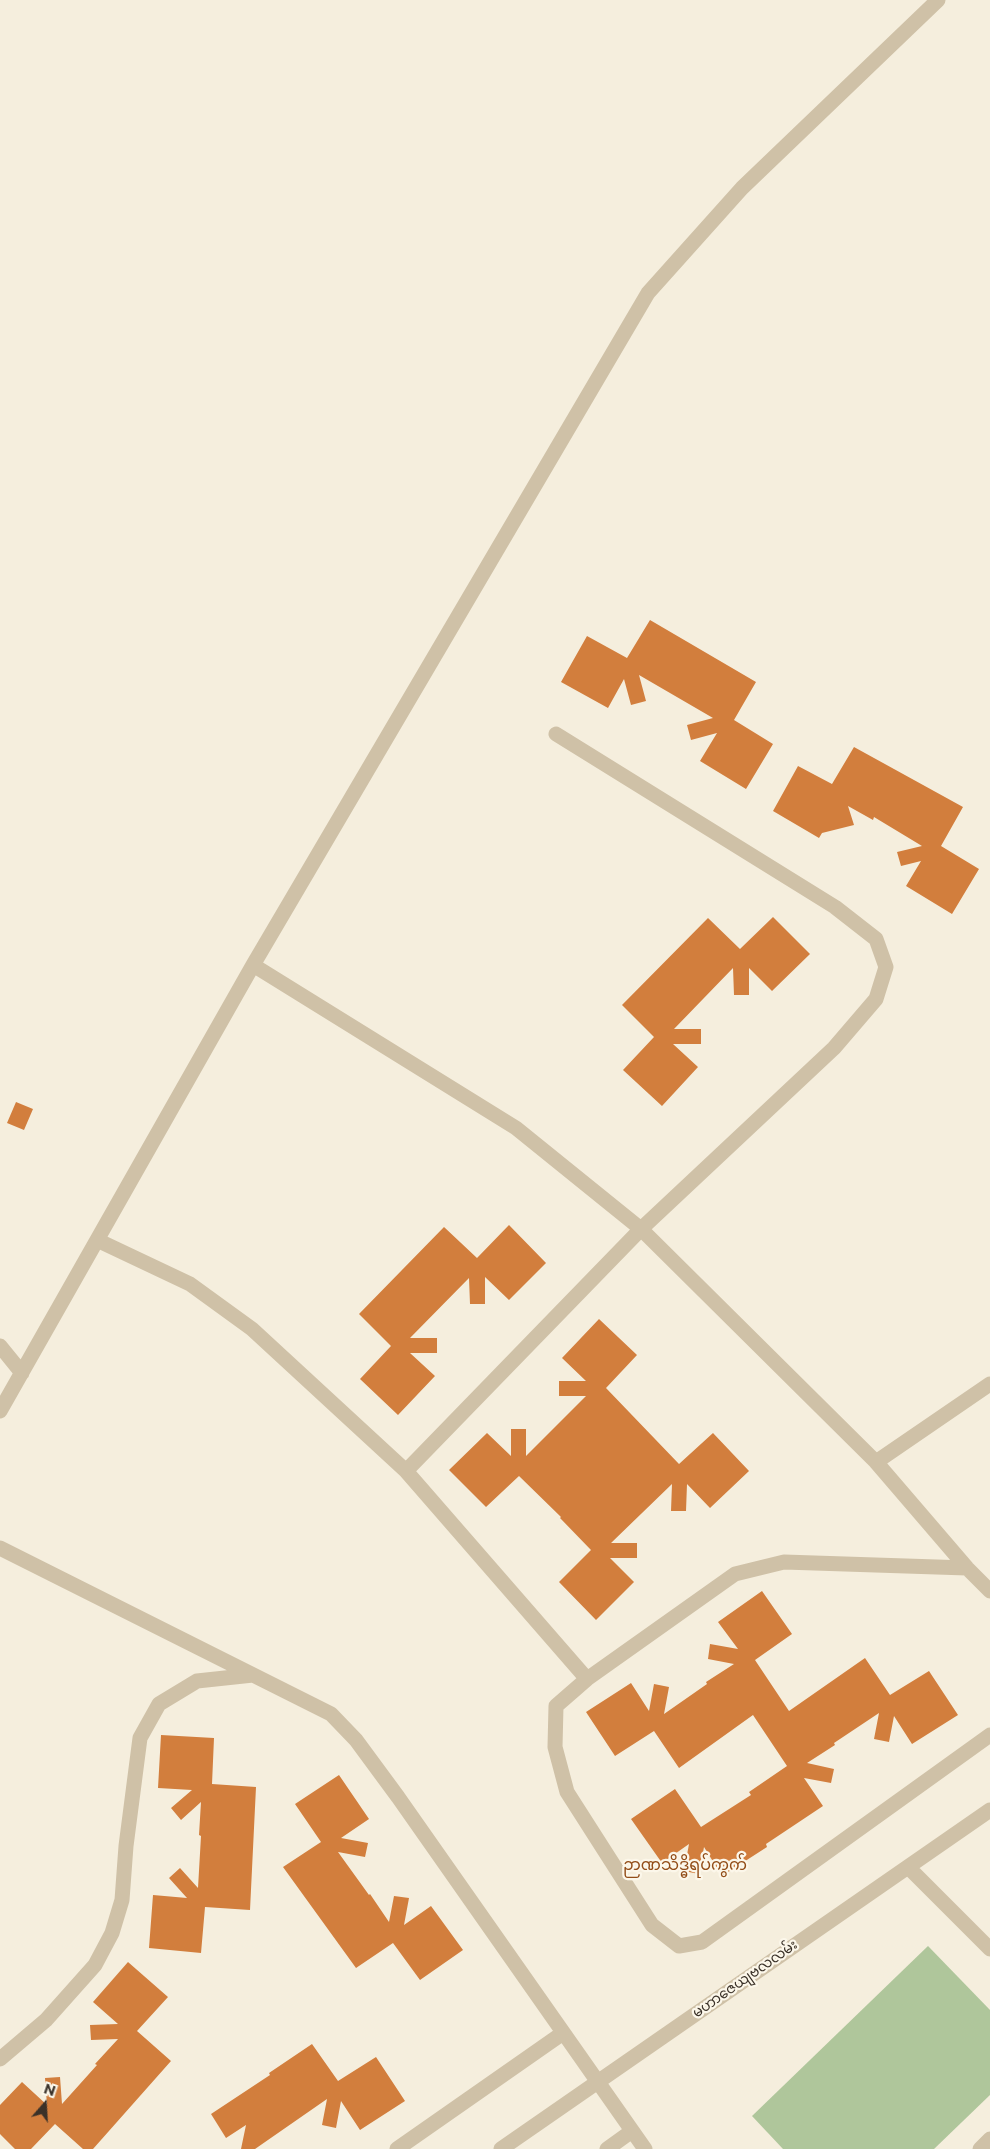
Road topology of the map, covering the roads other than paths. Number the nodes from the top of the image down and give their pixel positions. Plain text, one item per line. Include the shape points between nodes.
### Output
1 (938, 0) edge
2 (556, 734) dead end
3 (254, 965) junction
4 (641, 1229) junction
5 (97, 1240) junction
6 (0, 1346) edge
7 (22, 1374) junction
8 (990, 1384) edge
9 (0, 1411) edge
10 (876, 1462) junction
11 (406, 1471) junction
12 (0, 1548) edge
13 (967, 1568) junction
14 (990, 1591) edge
15 (253, 1675) junction
16 (587, 1679) junction
17 (990, 1735) edge
18 (990, 1810) edge
19 (908, 1867) junction
20 (990, 1948) edge
21 (563, 2033) junction
22 (0, 2059) edge
23 (598, 2082) junction
24 (632, 2132) junction
25 (990, 2139) edge
26 (397, 2149) edge
27 (501, 2149) edge
28 (607, 2149) edge
29 (644, 2149) edge
30 (980, 2149) edge

1 - 3 street via 742,188 648,294
2 - 4 street via 835,907 876,939 886,967 876,999 834,1048
3 - 4 street via 516,1128
3 - 5 street
4 - 10 street
4 - 11 street
5 - 7 street
5 - 11 street via 190,1284 252,1329
6 - 7 street
7 - 9 street
8 - 10 street
10 - 13 street
11 - 16 street
12 - 15 street
13 - 14 street
13 - 16 street via 784,1562 735,1574
15 - 21 street via 331,1714 356,1740
15 - 22 street via 197,1681 159,1704 140,1738 122,1900 112,1933 95,1966 46,2020
16 - 17 street via 556,1706 555,1747 567,1792 652,1925 679,1946 702,1942
18 - 19 street, မဟာဇေယျဗလလမ်း
19 - 20 street
19 - 23 street, မဟာဇေယျဗလလမ်း
21 - 23 street
21 - 26 street
23 - 24 street
23 - 27 street, မဟာဇေယျဗလလမ်း
24 - 28 street
24 - 29 street
25 - 30 street

